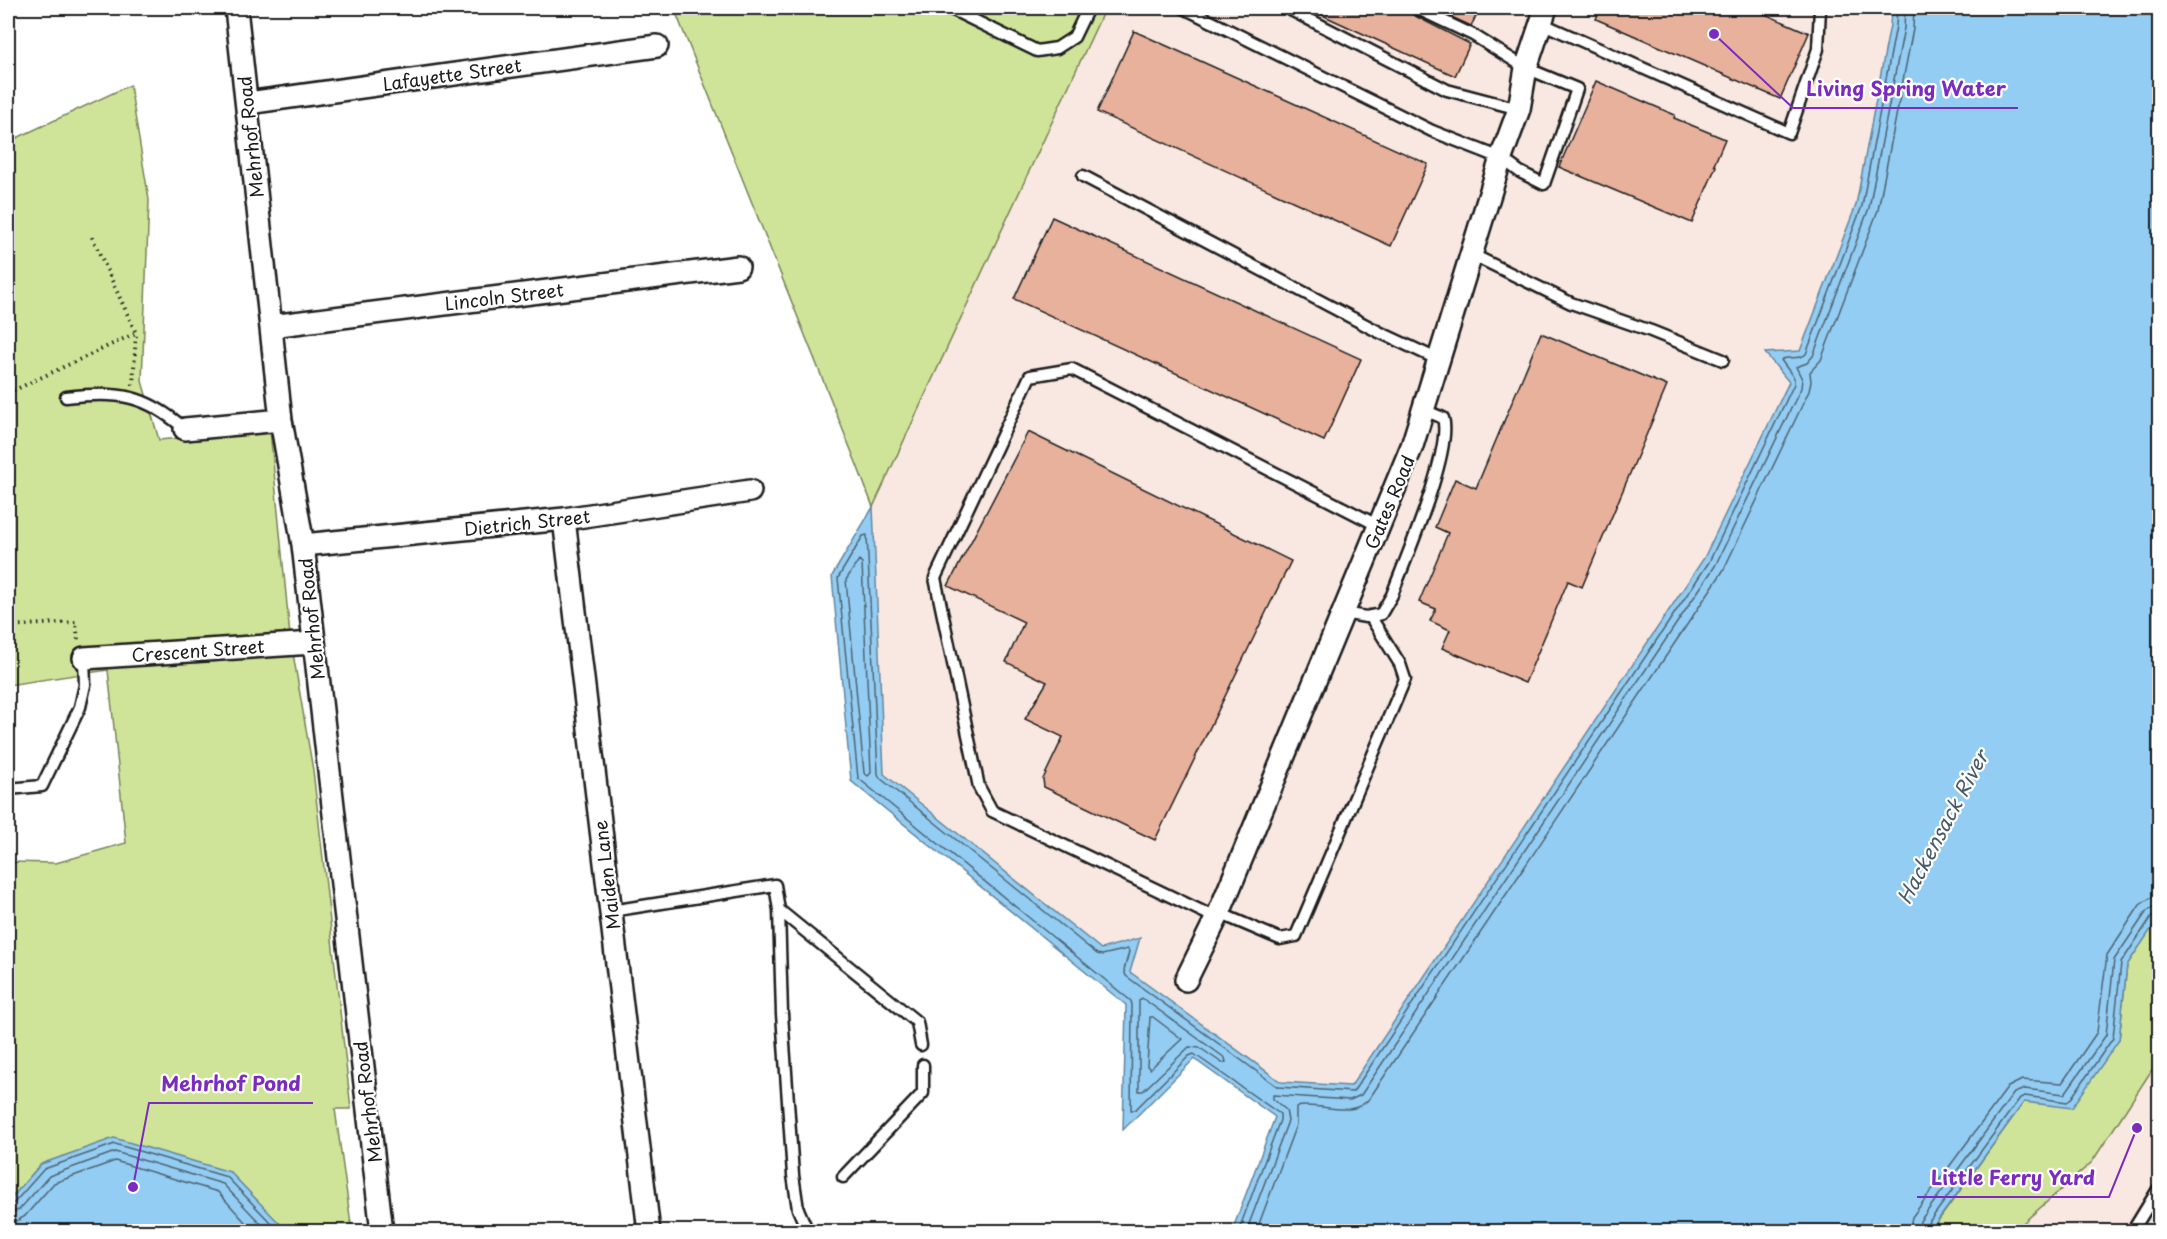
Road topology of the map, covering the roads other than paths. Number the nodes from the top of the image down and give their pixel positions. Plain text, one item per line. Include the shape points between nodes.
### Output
1 (236, 8) edge
2 (949, 8) edge
3 (1088, 8) edge
4 (1184, 8) edge
5 (1287, 8) edge
6 (1416, 8) edge
7 (1820, 8) edge
8 (1544, 15) edge
9 (657, 46) dead end
10 (1526, 69) junction
11 (247, 103) junction
12 (1519, 110) junction
13 (1501, 158) junction
14 (1083, 176) dead end
15 (1471, 254) junction
16 (738, 267) dead end
17 (271, 326) junction
18 (1439, 360) junction
19 (1723, 360) dead end
20 (66, 397) dead end
21 (1424, 410) junction
22 (281, 420) junction
23 (185, 429) joint
24 (750, 491) dead end
25 (564, 519) junction
26 (1379, 526) junction
27 (303, 545) junction
28 (1343, 613) junction
29 (1370, 616) junction
30 (313, 643) junction
31 (84, 658) joint
32 (8, 789) edge
33 (779, 910) junction
34 (611, 911) junction
35 (1218, 916) junction
36 (1186, 980) dead end
37 (921, 1045) dead end
38 (923, 1065) dead end
39 (843, 1177) dead end
40 (2159, 1189) edge
41 (382, 1232) edge
42 (649, 1232) edge
43 (808, 1232) edge
44 (2132, 1232) edge

1 - 11 street, Mehrhof Road
2 - 3 lane via 1037,51 1057,48 1074,37
4 - 13 lane via 1432,131
5 - 12 lane via 1447,90
6 - 10 lane via 1473,35
7 - 8 lane via 1818,49 1789,133
8 - 10 street, Gates Road
9 - 11 street, Lafayette Street
10 - 12 street, Gates Road
10 - 13 lane via 1576,89 1544,183
11 - 17 street, Mehrhof Road
12 - 13 street, Gates Road
13 - 15 street, Gates Road
14 - 18 lane
15 - 18 street, Gates Road
15 - 19 lane via 1571,303
16 - 17 street, Lincoln Street
17 - 22 street, Mehrhof Road
18 - 21 street, Gates Road
20 - 23 lane via 99,393 141,400
21 - 26 street, Gates Road
21 - 29 lane via 1443,418 1445,425 1437,470 1392,596 1381,614
22 - 23 street
22 - 27 street, Mehrhof Road
24 - 25 street, Dietrich Street
25 - 27 street, Dietrich Street
25 - 34 street, Maiden Lane
26 - 28 street, Gates Road
26 - 35 lane via 1072,369 1030,376 935,578 978,787 992,811
27 - 30 street, Mehrhof Road
28 - 29 lane
28 - 35 street, Gates Road
29 - 35 lane via 1405,679 1296,936 1280,939
30 - 31 street, Crescent Street
30 - 41 street, Mehrhof Road
31 - 32 lane via 85,685 80,707 42,786
33 - 34 lane via 775,885
33 - 37 lane via 917,1022
33 - 43 lane via 793,1175 798,1209
34 - 42 street, Maiden Lane
35 - 36 street, Gates Road
38 - 39 lane via 923,1093
40 - 44 lane

